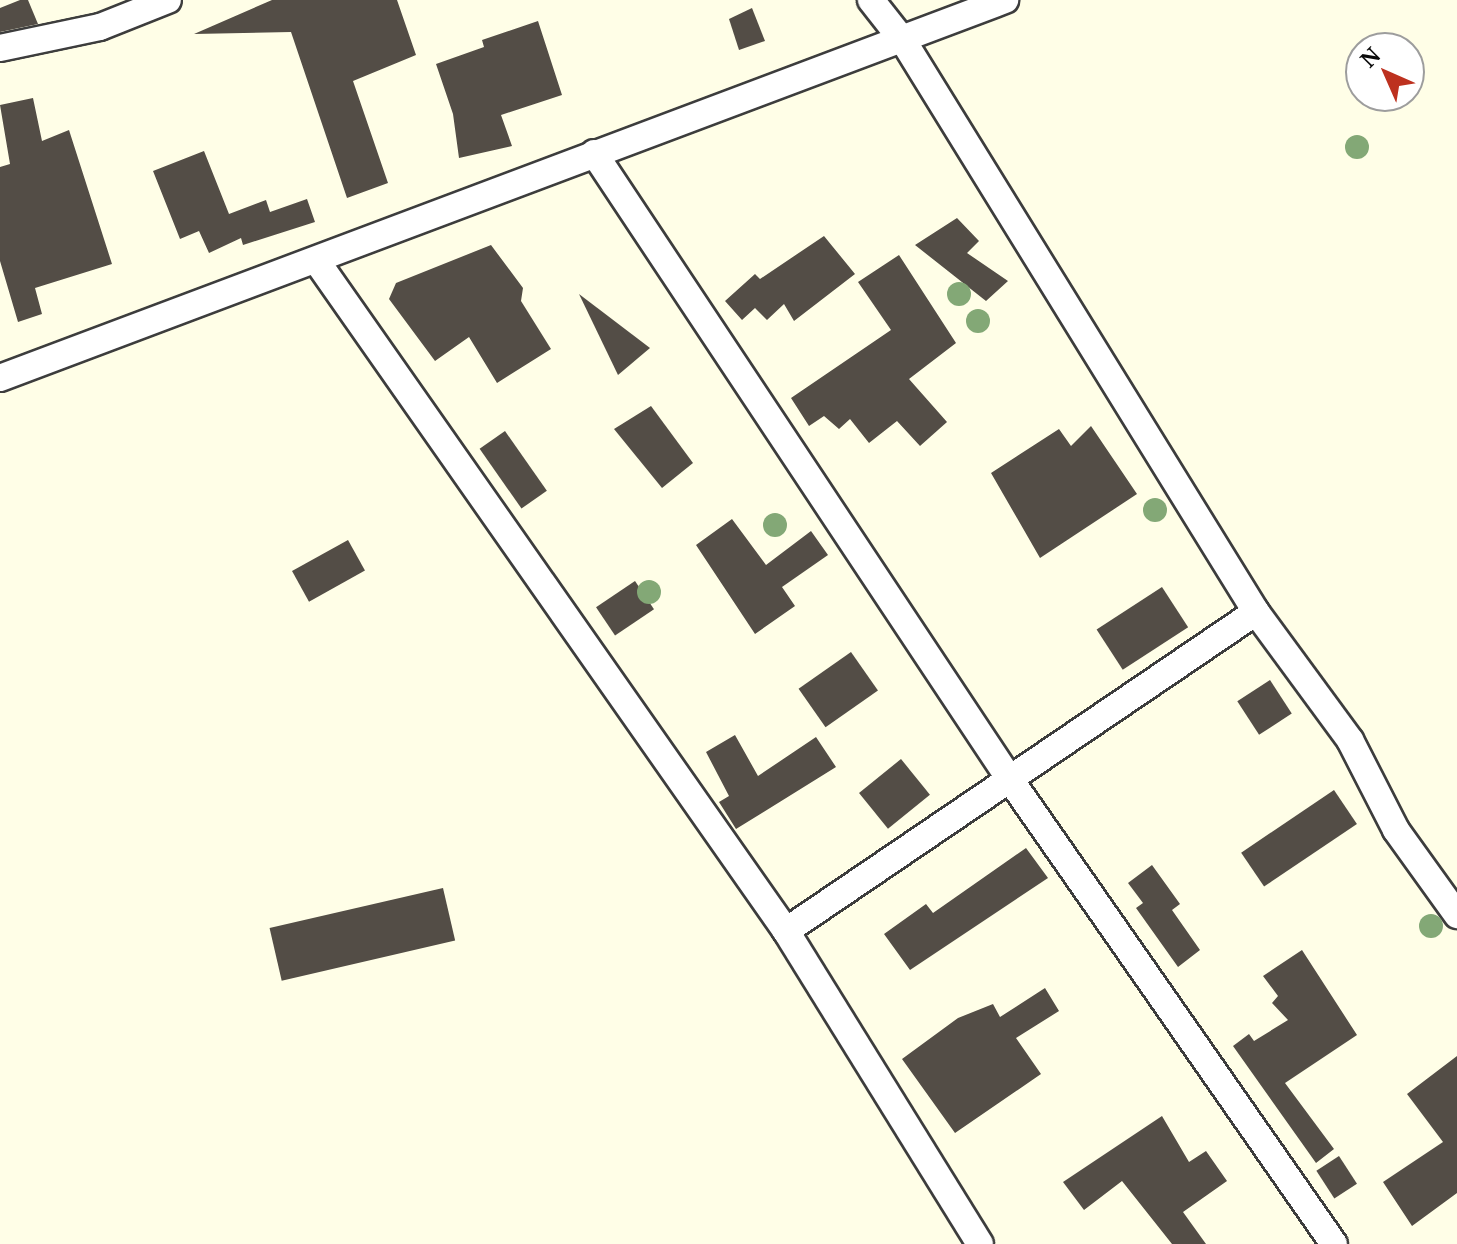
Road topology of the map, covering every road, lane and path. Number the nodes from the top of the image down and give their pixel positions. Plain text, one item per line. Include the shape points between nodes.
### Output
1 (168, 0) edge
2 (871, 0) edge
3 (1005, 0) edge
4 (904, 42) junction
5 (0, 48) edge
6 (594, 153) junction
7 (316, 260) junction
8 (0, 378) edge
9 (1256, 612) junction
10 (1009, 778) junction
11 (1457, 915) edge
12 (786, 931) junction
13 (980, 1244) edge
14 (1334, 1244) edge

1 - 5 street via 100,27
2 - 4 street
3 - 4 street
4 - 6 street
4 - 9 street
6 - 7 street
6 - 10 street
7 - 8 street
7 - 12 street
9 - 10 street
9 - 11 street via 1350,740 1396,830
10 - 12 street
10 - 14 street
12 - 13 street

